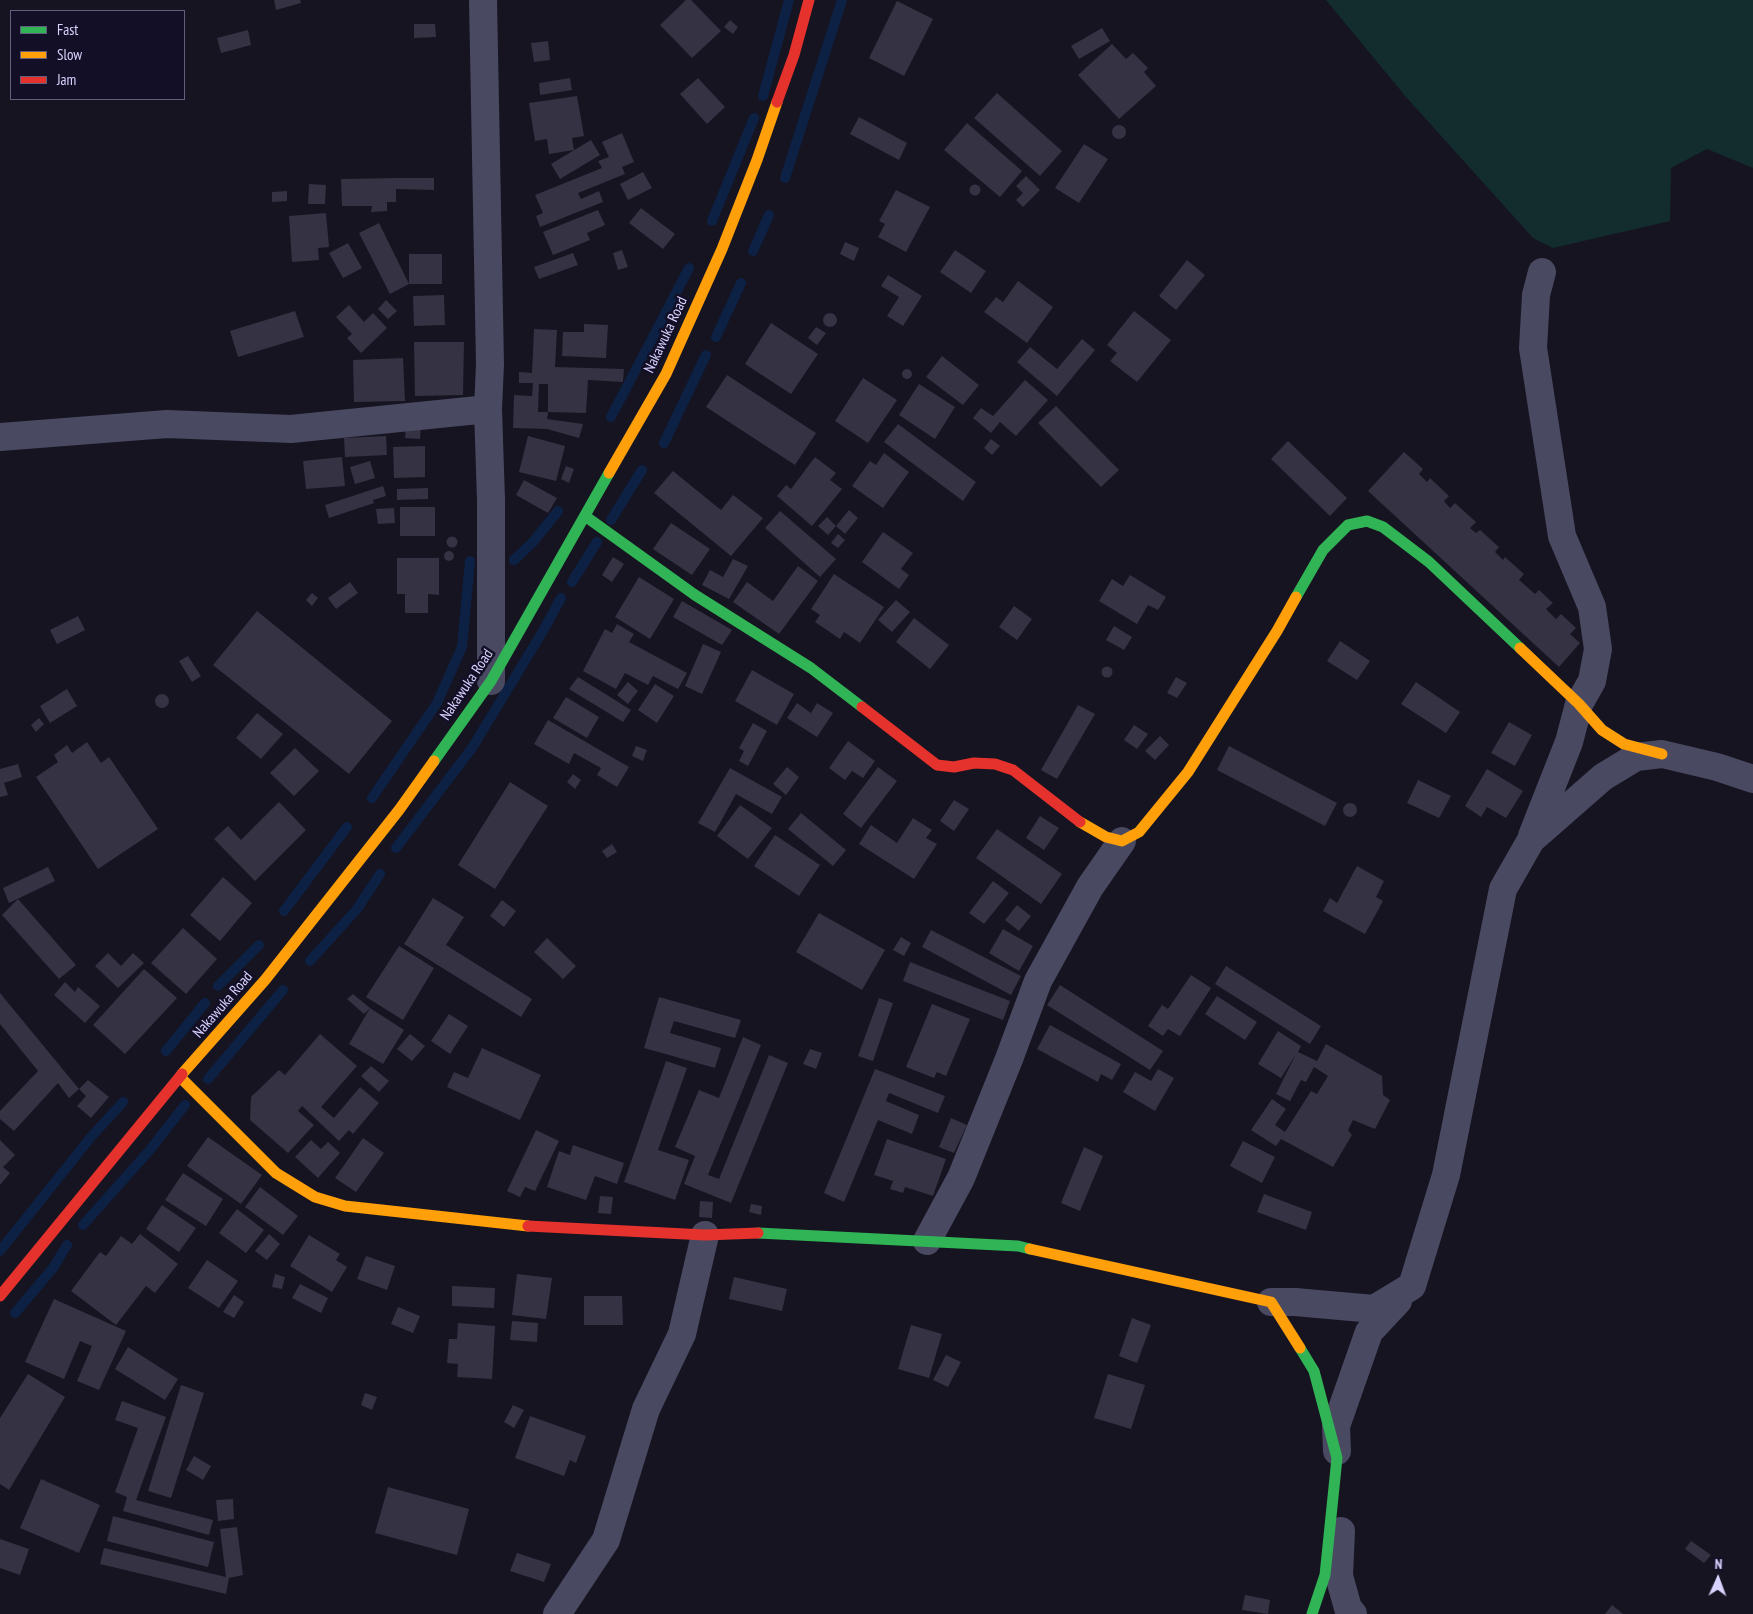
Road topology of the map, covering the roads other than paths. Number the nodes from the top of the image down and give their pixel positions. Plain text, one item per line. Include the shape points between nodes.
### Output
1 (483, 0) edge
2 (810, 0) edge
3 (1542, 272) dead end
4 (488, 409) junction
5 (0, 437) edge
6 (585, 516) junction
7 (491, 680) junction
8 (1579, 704) junction
9 (1662, 754) junction
10 (1753, 779) edge
11 (1531, 840) junction
12 (1122, 841) junction
13 (180, 1077) junction
14 (705, 1235) junction
15 (927, 1241) junction
16 (1412, 1286) junction
17 (0, 1296) edge
18 (1271, 1302) junction
19 (1337, 1458) junction
20 (558, 1614) edge
21 (1312, 1614) edge
22 (1353, 1614) edge

1 - 4 street via 490,364
2 - 6 street, Nakawuka Road via 757,160 722,249 666,374
3 - 8 street via 1536,295 1533,348 1562,536 1592,607 1598,649 1592,681
4 - 5 street via 291,429 167,424
4 - 7 street
6 - 7 street, Nakawuka Road
6 - 12 street via 695,595 810,668 937,765 995,764 1013,770 1081,823 1106,837
7 - 13 street, Nakawuka Road via 371,845 265,980
8 - 9 street via 1602,730 1624,744
8 - 11 street via 1569,742
8 - 12 street via 1429,562 1383,527 1367,521 1348,524 1323,550 1277,631 1188,772 1139,832
9 - 10 street
9 - 11 street via 1636,757 1604,777
11 - 16 street via 1503,889 1446,1175
12 - 15 street via 1090,887 1038,981 1010,1060 961,1178
13 - 14 street via 276,1173 315,1197 345,1206 524,1226
13 - 17 street, Nakawuka Road
14 - 15 street via 761,1233
14 - 20 street via 682,1334 646,1409 606,1540
15 - 18 street via 1018,1246
16 - 18 street via 1374,1309
16 - 19 street via 1369,1332 1336,1426
18 - 19 street via 1314,1372
19 - 21 street via 1325,1575
19 - 22 street via 1342,1517 1339,1576 1348,1608

